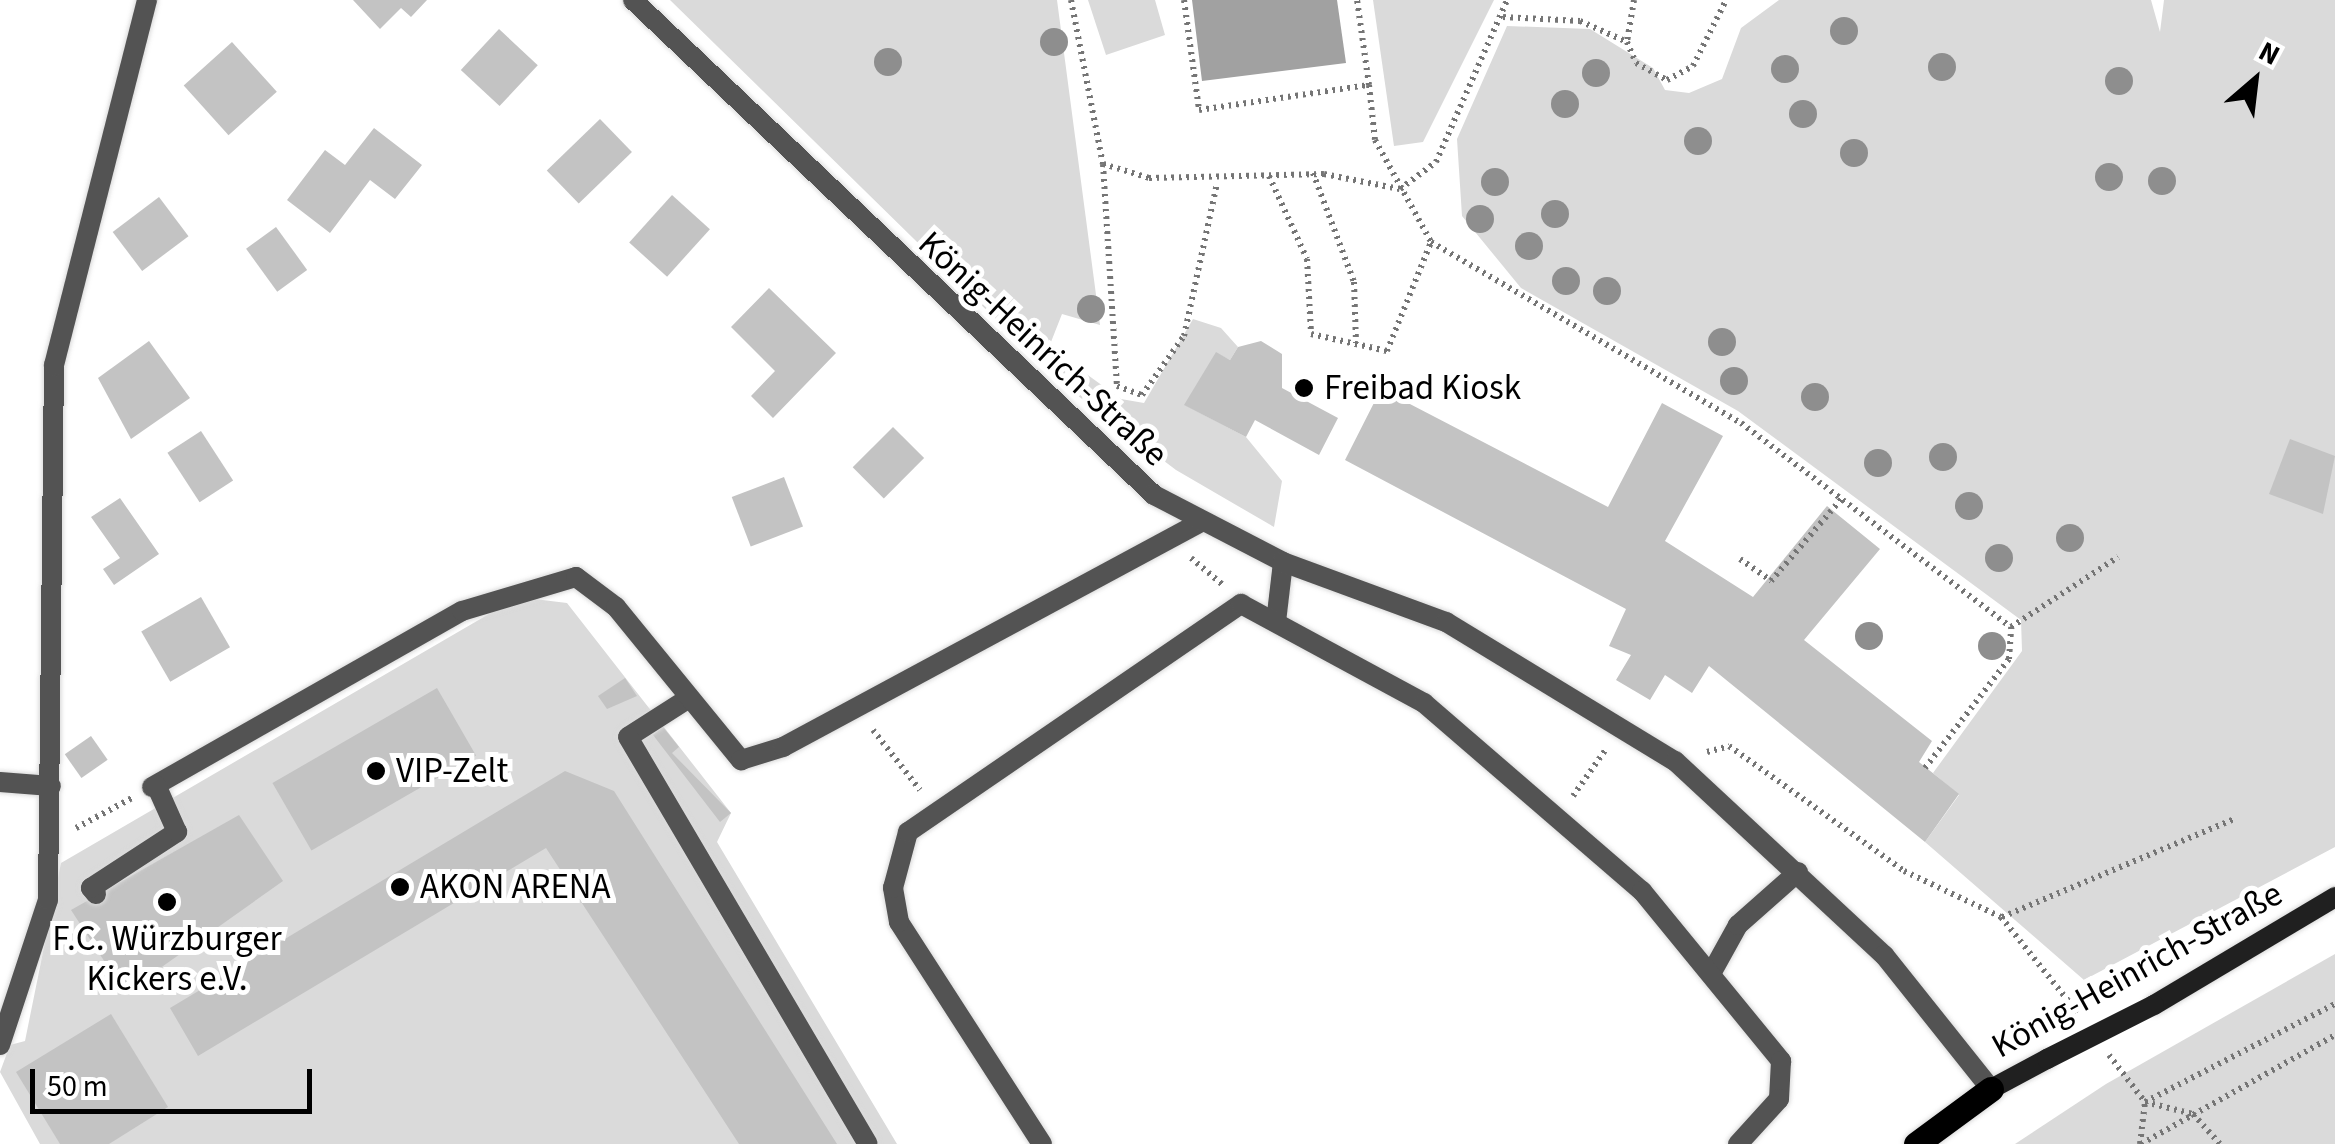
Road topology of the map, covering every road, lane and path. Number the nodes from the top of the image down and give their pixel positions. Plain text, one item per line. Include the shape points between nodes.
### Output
1 (147, 0) edge
2 (633, 0) edge
3 (1071, 0) edge
4 (1184, 0) edge
5 (1356, 0) edge
6 (1507, 0) edge
7 (1634, 0) edge
8 (1726, 0) edge
9 (1503, 16) junction
10 (1627, 42) junction
11 (1369, 85) junction
12 (1104, 164) junction
13 (1313, 173) junction
14 (1269, 176) junction
15 (1217, 183) junction
16 (1400, 189) junction
17 (1431, 242) junction
18 (1356, 343) junction
19 (1843, 498) junction
20 (1202, 522) junction
21 (1158, 543) junction
22 (2118, 556) dead end
23 (1740, 559) dead end
24 (1283, 562) junction
25 (1241, 604) junction
26 (1276, 622) junction
27 (2011, 627) junction
28 (689, 698) junction
29 (862, 734) dead end
30 (1598, 760) dead end
31 (1675, 761) junction
32 (1926, 768) dead end
33 (0, 782) edge
34 (51, 786) junction
35 (154, 786) junction
36 (934, 808) junction
37 (1562, 814) junction
38 (2236, 818) dead end
39 (73, 829) dead end
40 (1798, 872) junction
41 (96, 894) dead end
42 (2335, 897) edge
43 (2000, 917) junction
44 (1712, 972) junction
45 (2335, 1004) edge
46 (2084, 1020) dead end
47 (2335, 1035) edge
48 (2095, 1036) dead end
49 (0, 1045) edge
50 (1991, 1089) junction
51 (2144, 1102) junction
52 (2193, 1114) junction
53 (868, 1144) edge
54 (1042, 1144) edge
55 (1738, 1144) edge
56 (1916, 1144) edge
57 (2140, 1144) edge
58 (2220, 1144) edge

1 - 34 street via 54,365
2 - 20 street, König-Heinrich-Straße via 1084,436
3 - 12 path
4 - 11 path via 1199,110
5 - 11 path
6 - 9 path
7 - 10 path
8 - 10 path via 1693,66 1667,80 1636,63
9 - 10 path via 1580,21
9 - 16 path via 1436,162
11 - 16 path via 1375,140
12 - 15 path
12 - 15 path via 1118,386 1142,395 1184,336
13 - 14 path
13 - 16 path
13 - 18 path via 1354,282
14 - 15 path
14 - 18 path via 1307,260 1311,334
16 - 17 path
17 - 18 path via 1387,351
17 - 19 path via 1741,423
19 - 23 path via 1771,581
19 - 27 path
20 - 21 street
20 - 24 street, König-Heinrich-Straße
21 - 25 path via 1202,564
21 - 28 street via 783,747 741,760
22 - 27 path
24 - 26 street
24 - 31 street, König-Heinrich-Straße via 1446,622
25 - 26 street
25 - 36 street
26 - 37 street via 1424,703
27 - 32 path via 2009,659
28 - 35 street via 616,606 576,576 536,581 462,611
28 - 53 street via 628,737
29 - 36 path via 874,729
30 - 37 path
31 - 40 street, König-Heinrich-Straße
31 - 43 path via 1729,746 1904,871
33 - 34 street
34 - 49 street via 48,900
35 - 39 path
35 - 41 street via 177,832 92,888
36 - 54 street via 908,832 891,904
37 - 44 street
38 - 43 path
40 - 44 street via 1738,924
40 - 50 street, König-Heinrich-Straße via 1884,955
42 - 50 main road, König-Heinrich-Straße, bridge via 2154,1005
43 - 46 path
44 - 55 street via 1767,1043 1786,1081
45 - 51 path
47 - 52 path
48 - 51 path
50 - 56 main road
51 - 52 path
51 - 57 path
52 - 57 path
52 - 58 path

